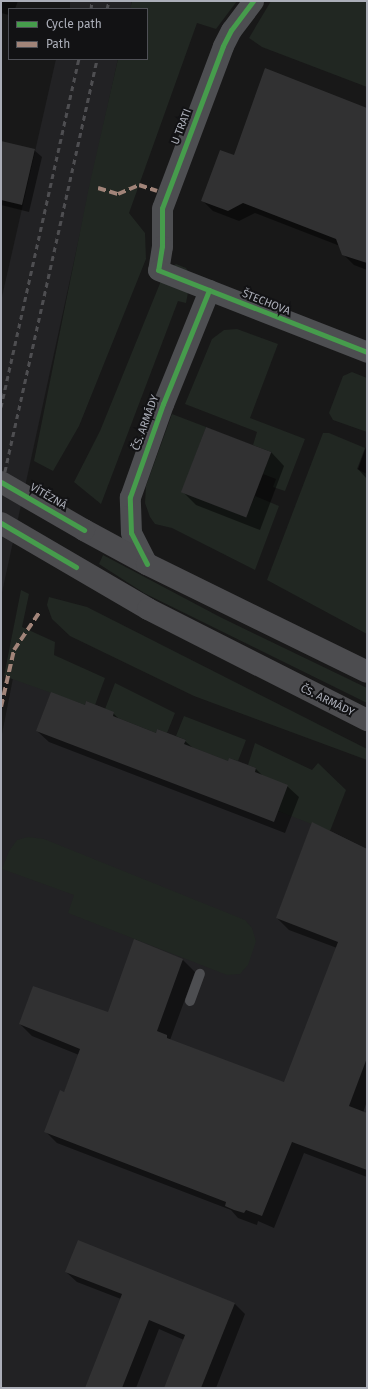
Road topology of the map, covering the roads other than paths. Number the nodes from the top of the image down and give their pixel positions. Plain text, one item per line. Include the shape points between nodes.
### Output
1 (252, 1) edge
2 (158, 270) joint
3 (209, 290) junction
4 (367, 352) edge
5 (1, 482) edge
6 (1, 523) edge
7 (147, 564) junction
8 (367, 672) edge
9 (367, 720) edge
10 (200, 974) dead end
11 (190, 1001) dead end

1 - 2 street, U TRATI via 223,46 162,208 162,246
2 - 3 street, ŠTECHOVA
3 - 4 street, ŠTECHOVA
3 - 7 street, ČS. ARMÁDY via 163,404 130,497 131,533
5 - 7 main road, VÍTĚZNÁ, bridge
6 - 9 main road, ČS. ARMÁDY via 148,609
7 - 8 main road
10 - 11 lane

